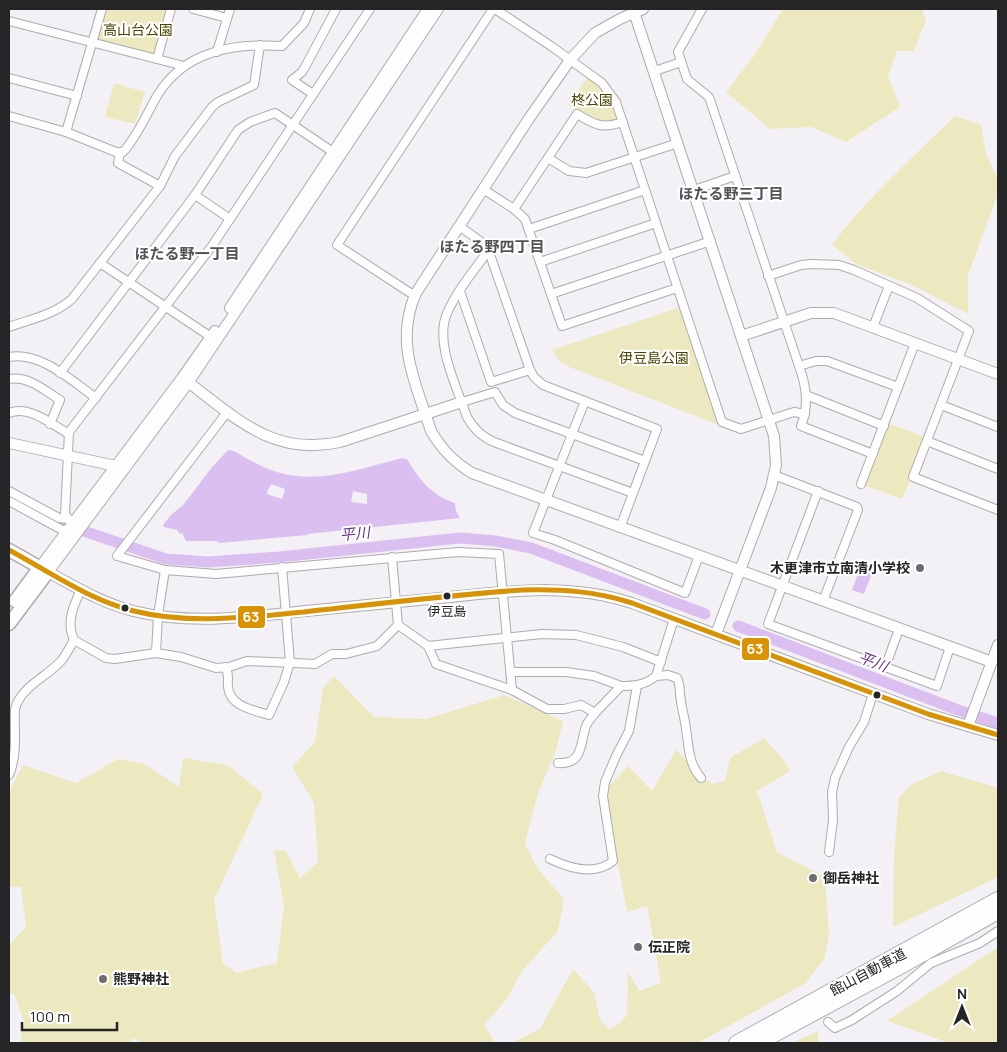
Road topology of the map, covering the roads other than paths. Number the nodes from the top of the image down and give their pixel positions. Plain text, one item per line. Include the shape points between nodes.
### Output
1 (102, 9) edge
2 (170, 9) edge
3 (193, 9) edge
4 (230, 9) edge
5 (310, 9) edge
6 (336, 9) edge
7 (370, 9) edge
8 (428, 9) edge
9 (438, 9) edge
10 (494, 9) edge
11 (702, 9) edge
12 (637, 10) edge
13 (227, 18) junction
14 (9, 21) edge
15 (92, 42) junction
16 (260, 45) junction
17 (217, 52) junction
18 (157, 59) junction
19 (570, 60) junction
20 (681, 62) junction
21 (184, 66) junction
22 (655, 72) junction
23 (9, 78) edge
24 (313, 94) junction
25 (77, 96) junction
26 (9, 116) edge
27 (623, 122) junction
28 (293, 125) junction
29 (66, 132) junction
30 (678, 143) junction
31 (333, 152) junction
32 (120, 153) junction
33 (634, 157) junction
34 (548, 158) junction
35 (736, 176) junction
36 (160, 186) junction
37 (483, 189) junction
38 (645, 190) junction
39 (694, 190) junction
40 (195, 194) junction
41 (514, 209) junction
42 (230, 219) junction
43 (656, 224) junction
44 (459, 226) junction
45 (529, 229) junction
46 (711, 241) junction
47 (489, 250) junction
48 (666, 256) junction
49 (540, 262) junction
50 (100, 263) junction
51 (768, 276) junction
52 (129, 283) junction
53 (889, 286) junction
54 (677, 288) junction
55 (460, 292) junction
56 (550, 294) junction
57 (415, 296) junction
58 (166, 307) junction
59 (783, 322) junction
60 (9, 327) edge
61 (873, 327) junction
62 (741, 336) junction
63 (210, 337) junction
64 (915, 343) junction
65 (9, 356) edge
66 (958, 359) junction
67 (799, 366) junction
68 (530, 370) junction
69 (60, 373) junction
70 (998, 374) edge
71 (9, 379) edge
72 (185, 380) junction
73 (898, 387) junction
74 (806, 395) junction
75 (96, 398) junction
76 (585, 401) junction
77 (462, 402) junction
78 (941, 405) junction
79 (228, 412) junction
80 (9, 413) edge
81 (426, 414) junction
82 (804, 414) junction
83 (770, 420) junction
84 (50, 424) junction
85 (884, 426) junction
86 (998, 427) edge
87 (69, 434) junction
88 (572, 434) junction
89 (927, 441) junction
90 (9, 442) edge
91 (873, 454) junction
92 (68, 455) junction
93 (645, 461) junction
94 (116, 466) junction
95 (560, 466) junction
96 (998, 469) edge
97 (774, 475) junction
98 (861, 484) dead end
99 (9, 491) edge
100 (818, 491) junction
101 (633, 493) junction
102 (546, 500) junction
103 (9, 501) edge
104 (998, 510) edge
105 (72, 527) junction
106 (620, 528) junction
107 (9, 550) edge
108 (699, 556) junction
109 (392, 557) junction
110 (282, 566) junction
111 (44, 569) junction
112 (165, 570) junction
113 (740, 571) junction
114 (782, 586) junction
115 (81, 590) junction
116 (504, 591) junction
117 (823, 601) junction
118 (396, 602) junction
119 (9, 610) edge
120 (286, 613) junction
121 (158, 615) junction
122 (674, 619) junction
123 (9, 624) edge
124 (398, 625) junction
125 (899, 628) junction
126 (718, 630) junction
127 (508, 638) junction
128 (74, 640) junction
129 (998, 645) edge
130 (428, 646) junction
131 (950, 647) junction
132 (156, 653) junction
133 (290, 662) junction
134 (661, 662) junction
135 (992, 662) junction
136 (225, 667) junction
137 (885, 668) junction
138 (511, 672) junction
139 (656, 676) junction
140 (621, 686) junction
141 (636, 686) junction
142 (512, 690) junction
143 (873, 694) junction
144 (595, 713) junction
145 (969, 722) junction
146 (998, 735) edge
147 (558, 763) dead end
148 (9, 775) edge
149 (701, 778) dead end
150 (829, 852) dead end
151 (550, 858) dead end
152 (998, 899) edge
153 (998, 912) edge
154 (998, 931) edge
155 (828, 1022) dead end
156 (736, 1043) edge
157 (759, 1043) edge

1 - 15 street
2 - 18 street
3 - 13 street
4 - 13 street
5 - 16 street via 304,23 282,46
6 - 24 street via 302,72 292,80
7 - 24 street
8 - 31 street
9 - 72 street
10 - 19 street
10 - 57 street via 337,245
11 - 20 street via 678,52
12 - 19 street via 595,33
12 - 22 street
13 - 17 street
14 - 15 street
15 - 18 street
15 - 25 street
16 - 17 street via 244,45
16 - 36 street via 254,85 212,107 175,156
17 - 21 street
18 - 21 street
19 - 27 street via 608,90
19 - 37 street
20 - 22 street
20 - 35 street via 687,79 709,97
21 - 32 street via 158,94 125,150
22 - 30 street
23 - 25 street
24 - 28 street
25 - 29 street
26 - 29 street
27 - 33 street
27 - 34 street via 604,126 577,114
28 - 31 street
28 - 40 street via 275,113 243,125
28 - 42 street
29 - 32 street
30 - 33 street
30 - 39 street
31 - 63 street
32 - 36 street via 118,163
33 - 34 street via 586,173 569,171
33 - 38 street
34 - 41 street
35 - 39 street
35 - 51 street
36 - 50 street
37 - 41 street
37 - 44 street
38 - 43 street
38 - 45 street
39 - 46 street
40 - 42 street
40 - 52 street
41 - 45 street via 525,219
42 - 58 street
43 - 48 street
43 - 49 street
44 - 47 street via 485,243
44 - 57 street
45 - 49 street
46 - 48 street
46 - 62 street
47 - 55 street
47 - 68 street
48 - 54 street
48 - 56 street
49 - 56 street
50 - 52 street
50 - 60 street via 63,306
51 - 53 street via 801,265 839,265
51 - 59 street
52 - 58 street
52 - 69 street
53 - 61 street
53 - 66 street via 917,298 969,331
54 - 56 street via 562,326
54 - 83 street via 722,422 740,429
55 - 68 street via 492,382
55 - 77 street via 446,315 442,339
57 - 81 street via 405,336
58 - 63 street
58 - 75 street
59 - 61 street via 822,312
59 - 62 street
59 - 67 street
61 - 64 street
62 - 83 street
63 - 72 street
64 - 66 street
64 - 73 street
65 - 69 street via 35,358
66 - 70 street
66 - 78 street
67 - 73 street via 827,361
67 - 74 street
68 - 76 street via 544,385
69 - 75 street
71 - 84 street via 27,380 60,400
72 - 79 street
72 - 94 street
72 - 105 street
73 - 85 street
74 - 82 street
74 - 85 street
75 - 87 street
76 - 88 street
76 - 93 street via 657,429
77 - 81 street
77 - 88 street via 495,392 503,405 515,414
77 - 95 street via 467,418 479,434
78 - 86 street
78 - 89 street
79 - 81 street via 275,440 310,446 340,442
79 - 112 street via 117,556
80 - 84 street via 17,410 33,413
81 - 102 street via 431,431 451,459 472,473
82 - 83 street via 794,412
82 - 91 street via 801,426
83 - 97 street via 776,452
84 - 87 street
85 - 91 street
87 - 92 street
88 - 93 street
88 - 95 street
89 - 96 street
89 - 104 street via 913,477
90 - 92 street
91 - 98 street
92 - 94 street
92 - 105 street via 65,515
93 - 101 street
94 - 105 street
95 - 101 street
95 - 102 street
97 - 100 street
97 - 113 street
99 - 105 street
100 - 114 street
100 - 117 street via 858,510
101 - 106 street
102 - 106 street
102 - 108 street via 534,534 685,593
103 - 105 street
105 - 111 street
106 - 108 street
107 - 111 main road
108 - 113 street
109 - 110 street
109 - 116 street via 458,552 499,554
109 - 118 street
110 - 112 street via 216,574
110 - 120 street
111 - 115 street
111 - 119 main road
111 - 123 main road
112 - 121 street
113 - 114 street
113 - 126 street
114 - 117 street
114 - 137 street via 768,624
115 - 121 street via 121,607
115 - 128 street via 71,611
116 - 118 street
116 - 122 street via 583,591 623,600
116 - 127 street
117 - 125 street
118 - 120 street
118 - 124 street
120 - 121 street via 214,619
120 - 133 street
121 - 132 street
122 - 126 street
122 - 134 street
124 - 130 street
124 - 133 street via 377,646 332,654 315,664
125 - 131 street
125 - 137 street
126 - 143 street
127 - 130 street
127 - 134 street via 576,634 624,647
127 - 138 street
128 - 132 street via 106,658
128 - 148 street via 62,660 16,703 13,766
129 - 135 street
130 - 142 street via 436,664
131 - 135 street
131 - 137 street via 937,686
132 - 136 street via 216,668
133 - 136 street via 247,661
133 - 136 street via 269,715 235,702 230,695
134 - 139 street
135 - 145 street
138 - 140 street via 566,672 594,676
138 - 142 street
139 - 141 street
139 - 149 street via 677,678 681,686 688,749
140 - 141 street
140 - 144 street
141 - 151 street via 629,731 605,782 603,796 613,860 606,867 584,869 564,866
142 - 144 street via 548,709 581,705
143 - 145 street via 928,714
143 - 150 street via 864,722 835,778
144 - 147 street via 587,724 578,756 571,762
145 - 146 street
152 - 156 highway, 館山自動車道
153 - 157 highway, 館山自動車道
154 - 155 street via 980,943 932,964 852,1020 835,1028

